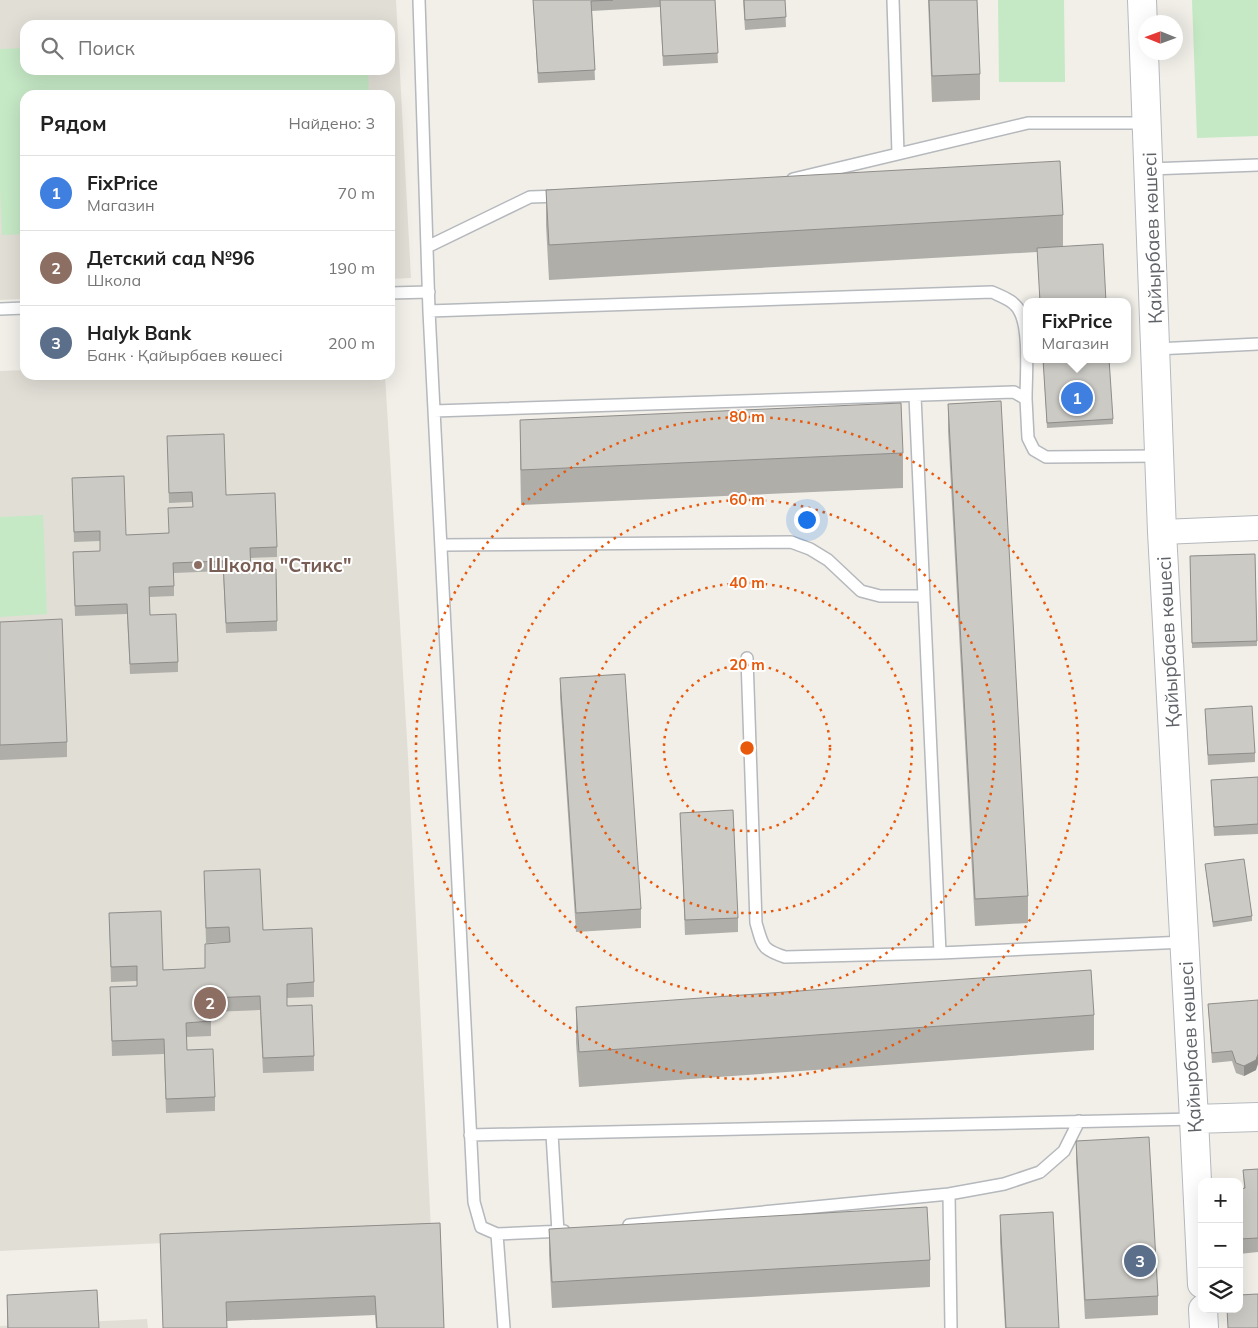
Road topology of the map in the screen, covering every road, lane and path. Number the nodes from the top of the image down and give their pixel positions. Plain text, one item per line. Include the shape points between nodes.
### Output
1 (419, 0) edge
2 (894, 0) edge
3 (1142, 0) edge
4 (1148, 123) junction
5 (898, 153) junction
6 (1258, 165) edge
7 (1150, 169) junction
8 (780, 182) edge
9 (577, 196) edge
10 (427, 247) junction
11 (429, 292) junction
12 (395, 293) edge
13 (20, 308) edge
14 (0, 309) edge
15 (429, 311) junction
16 (1023, 320) edge
17 (1258, 344) edge
18 (1156, 349) junction
19 (1026, 363) edge
20 (915, 396) junction
21 (1026, 399) junction
22 (434, 411) junction
23 (1159, 456) junction
24 (1258, 528) edge
25 (1162, 532) junction
26 (441, 546) junction
27 (924, 596) junction
28 (747, 658) dead end
29 (1185, 942) junction
30 (940, 953) junction
31 (1258, 1117) edge
32 (1194, 1120) junction
33 (1079, 1121) junction
34 (552, 1134) junction
35 (470, 1135) junction
36 (949, 1194) junction
37 (616, 1226) edge
38 (577, 1230) edge
39 (558, 1232) junction
40 (497, 1234) junction
41 (1201, 1268) edge
42 (1203, 1313) edge
43 (504, 1328) edge
44 (951, 1328) edge
45 (1204, 1328) edge

1 - 10 lane
2 - 5 lane
3 - 4 street, Қайырбаев көшесі
4 - 5 lane via 1028,123
4 - 7 street, Қайырбаев көшесі
5 - 8 lane
6 - 7 lane
7 - 18 street, Қайырбаев көшесі
9 - 10 lane via 530,197
10 - 11 lane
11 - 12 lane
11 - 15 lane
13 - 14 lane
15 - 16 lane via 992,292 1009,299
15 - 22 lane
17 - 18 lane
18 - 23 street, Қайырбаев көшесі
19 - 21 lane
20 - 21 lane via 1014,392
20 - 22 lane
20 - 27 lane
21 - 23 lane via 1028,438 1034,450 1046,457
22 - 26 lane
23 - 25 street, Қайырбаев көшесі
24 - 25 street
25 - 29 street, Қайырбаев көшесі
26 - 27 lane via 791,542 810,548 828,560 861,591 880,596
26 - 35 lane
27 - 30 lane
28 - 30 lane via 756,923 763,946 785,957
29 - 30 lane
29 - 32 street, Қайырбаев көшесі
31 - 32 street
32 - 33 lane
32 - 41 street, Қайырбаев көшесі
33 - 34 lane
33 - 36 lane via 1064,1151 1040,1172 1004,1184
34 - 35 lane
34 - 39 lane
35 - 40 lane via 474,1202 481,1227
36 - 37 lane
36 - 44 lane
38 - 39 lane
39 - 40 lane
40 - 43 lane
42 - 45 street

